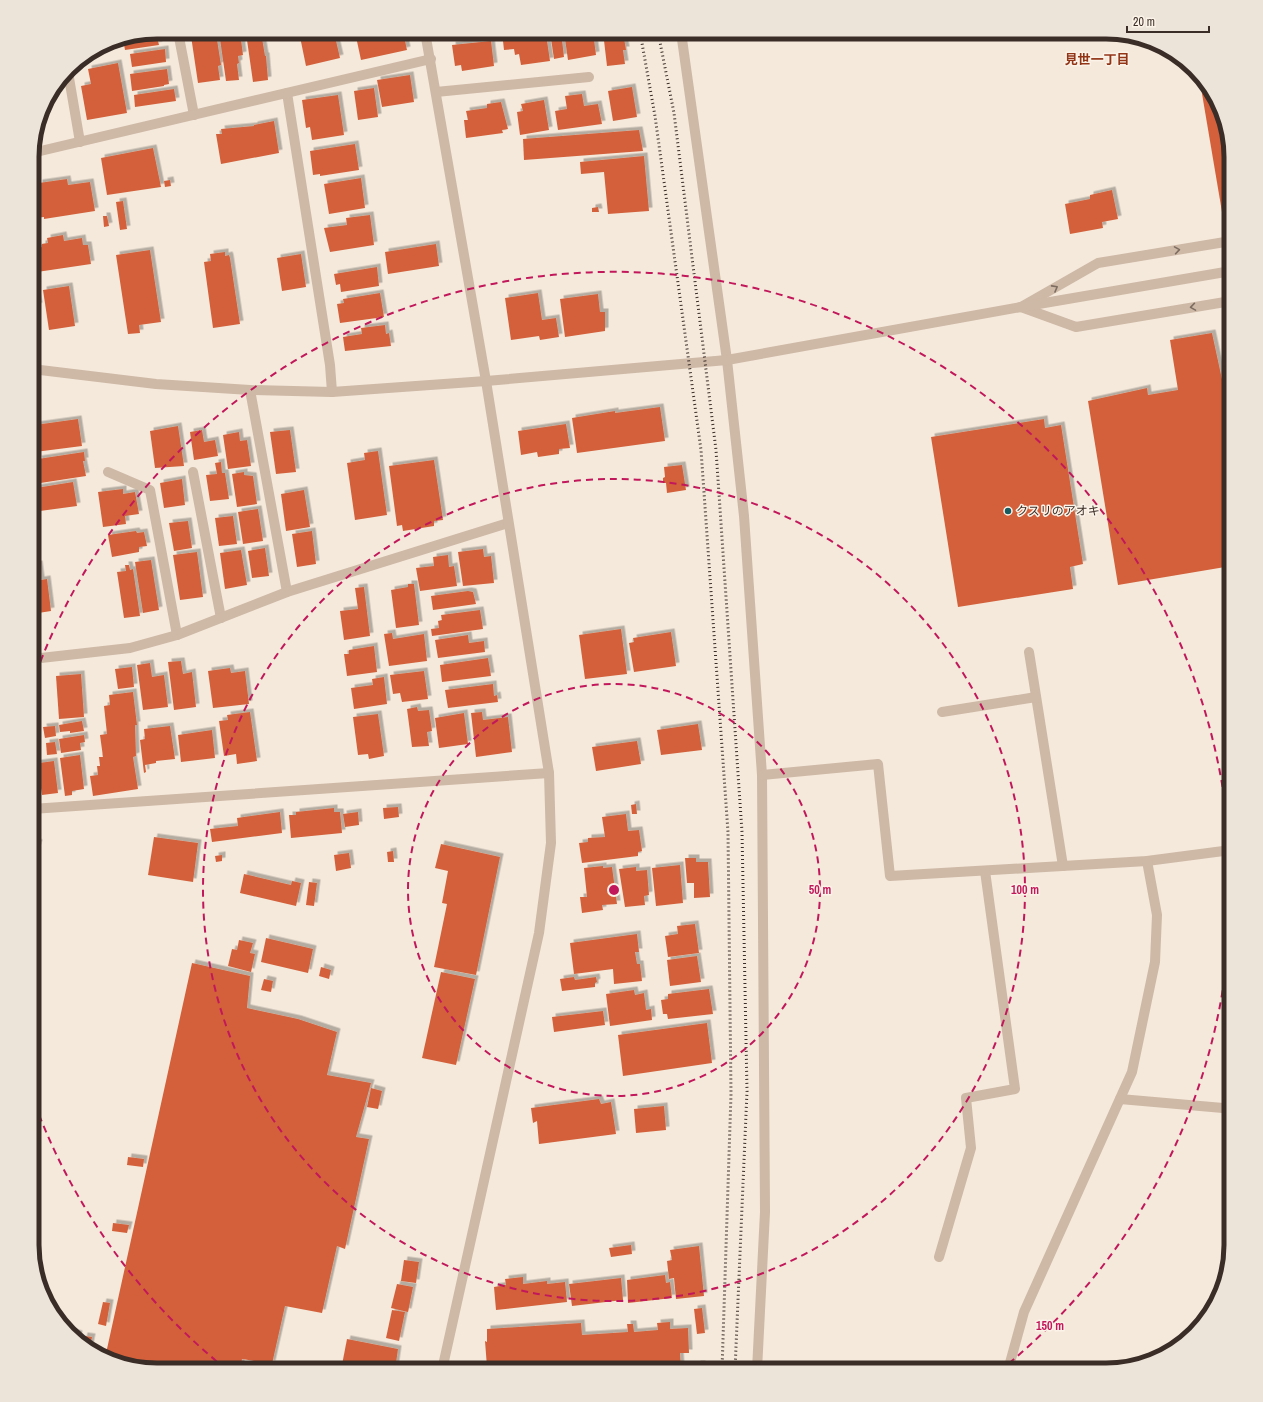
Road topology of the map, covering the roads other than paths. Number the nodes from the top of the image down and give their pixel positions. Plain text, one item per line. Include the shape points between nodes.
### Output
1 (179, 39) edge
2 (426, 39) edge
3 (682, 39) edge
4 (431, 60) junction
5 (589, 77) dead end
6 (69, 78) edge
7 (436, 92) junction
8 (287, 93) junction
9 (194, 115) junction
10 (80, 142) junction
11 (39, 151) edge
12 (1224, 242) edge
13 (1224, 272) edge
14 (1224, 302) edge
15 (1021, 307) junction
16 (727, 360) junction
17 (39, 370) edge
18 (486, 381) junction
19 (250, 390) junction
20 (332, 392) junction
21 (108, 472) dead end
22 (193, 472) dead end
23 (508, 523) junction
24 (287, 592) junction
25 (221, 618) junction
26 (176, 635) junction
27 (1029, 652) dead end
28 (39, 658) edge
29 (1036, 697) junction
30 (942, 712) dead end
31 (549, 773) junction
32 (762, 775) junction
33 (39, 809) edge
34 (1224, 851) edge
35 (1148, 861) junction
36 (1062, 866) junction
37 (985, 871) junction
38 (1120, 1099) junction
39 (1224, 1108) edge
40 (939, 1257) dead end
41 (444, 1363) edge
42 (757, 1363) edge
43 (1010, 1363) edge

1 - 9 street
2 - 4 street
3 - 16 street
4 - 7 street
4 - 8 street
5 - 7 street
6 - 10 street
7 - 18 street
8 - 9 street
8 - 20 street via 330,365
9 - 10 street
10 - 11 street
15 -> 12 street via 1098,263
13 - 15 street
14 -> 15 street via 1076,326
15 - 16 street
16 - 18 street
16 - 32 street via 744,516
17 - 19 street via 156,384
18 - 20 street
18 - 23 street
19 - 20 street
19 - 24 street
21 - 26 street via 150,490
22 - 25 street
23 - 24 street
23 - 31 street
24 - 25 street
25 - 26 street
26 - 28 street via 130,648
27 - 29 street
29 - 30 street
29 - 36 street
31 - 33 street
31 - 41 street via 551,843 539,933
32 - 37 street via 878,764 890,876
32 - 42 street via 765,1212
34 - 35 street
35 - 36 street
35 - 38 street via 1157,915 1155,962 1132,1072
36 - 37 street
37 - 40 street via 1016,1090 966,1098 971,1148
38 - 39 street
38 - 43 street via 1024,1312

